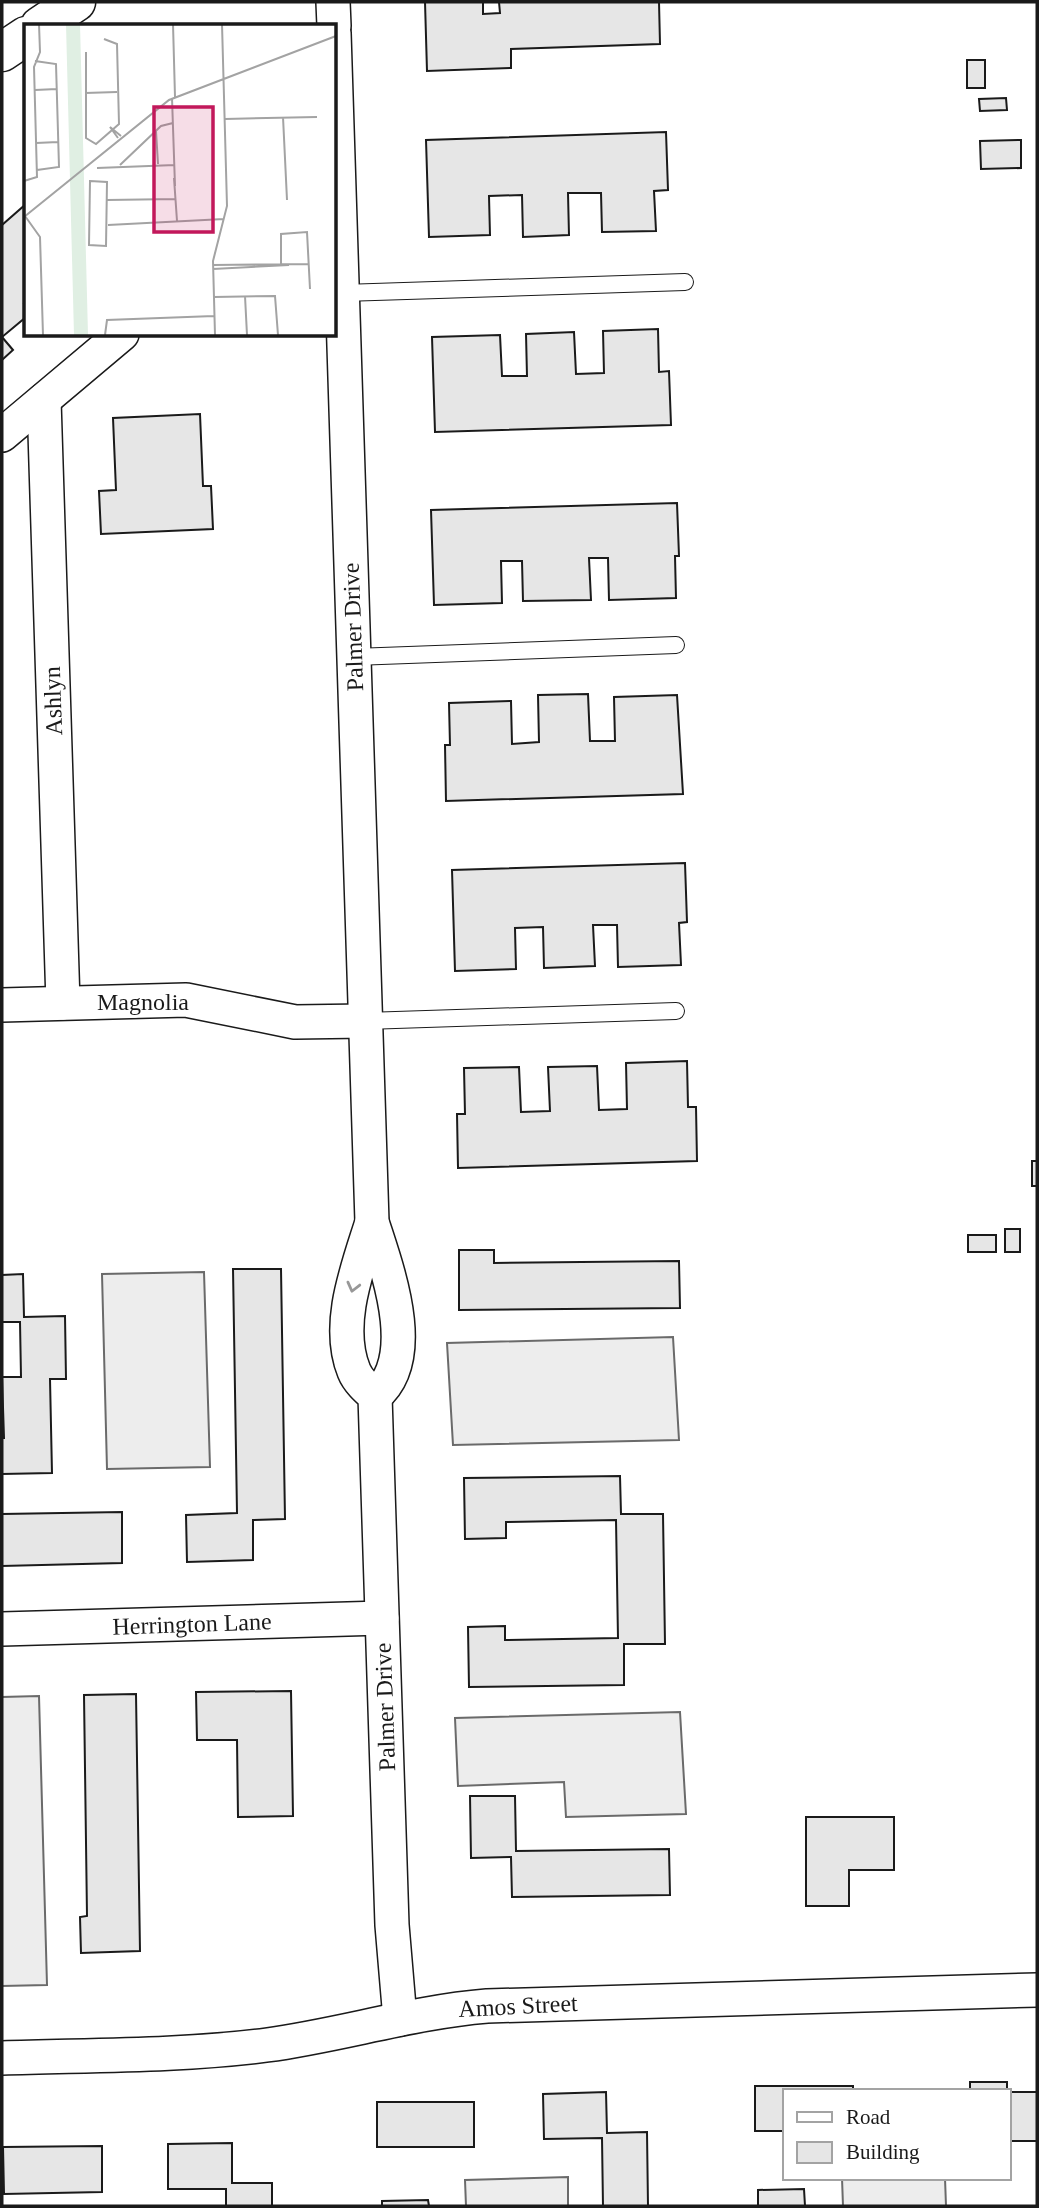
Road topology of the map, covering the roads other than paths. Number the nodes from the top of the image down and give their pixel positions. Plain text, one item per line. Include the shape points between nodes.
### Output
1 (76, 2) edge
2 (333, 2) edge
3 (43, 24) edge
4 (334, 24) edge
5 (24, 37) edge
6 (2, 52) edge
7 (336, 137) edge
8 (685, 282) dead end
9 (339, 293) edge
10 (120, 336) edge
11 (44, 400) junction
12 (2, 435) edge
13 (676, 645) dead end
14 (354, 657) junction
15 (63, 1003) junction
16 (2, 1004) edge
17 (676, 1011) dead end
18 (365, 1021) junction
19 (372, 1222) junction
20 (375, 1396) junction
21 (382, 1618) junction
22 (2, 1629) edge
23 (1037, 1990) edge
24 (400, 2018) junction
25 (2, 2057) edge

1 - 3 main road
2 - 4 street
5 - 6 main road
7 - 9 street, Palmer Drive
8 - 9 lane
9 - 14 street, Palmer Drive
10 - 11 street
11 - 12 street
11 - 15 street, Ashlyn
13 - 14 lane
14 - 18 street, Palmer Drive
15 - 16 street, Magnolia
15 - 18 street, Magnolia via 186,1000 295,1022
17 - 18 lane
18 - 19 street, Palmer Drive
19 - 20 street, Palmer Drive via 394,1290 397,1341 394,1371
19 -> 20 street, Palmer Drive via 351,1291 348,1342 353,1371
20 - 21 street, Palmer Drive
21 - 22 street, Herrington Lane
21 - 24 street, Palmer Drive via 392,1925
23 - 24 street, Amos Street via 487,2006
24 - 25 street, Amos Street via 311,2038 222,2050

